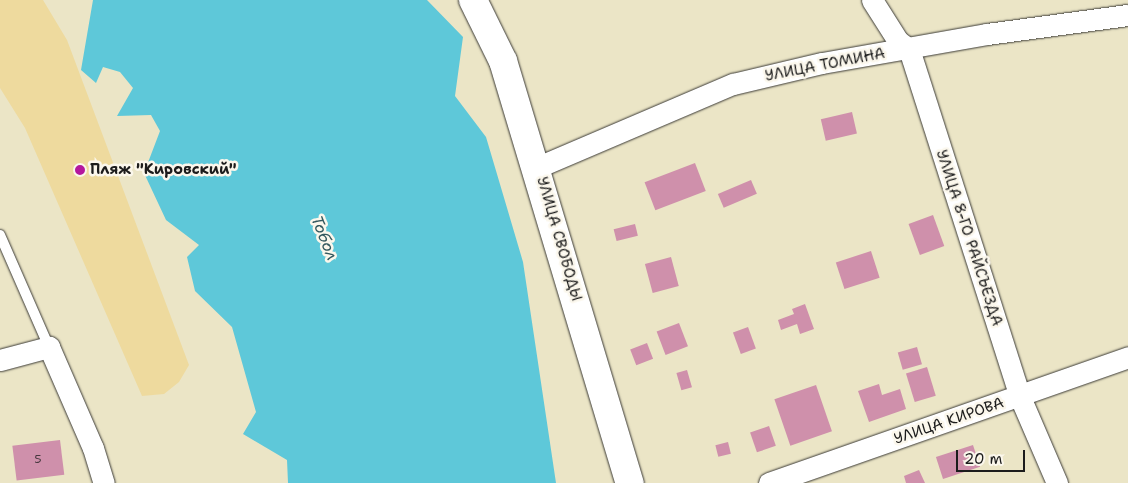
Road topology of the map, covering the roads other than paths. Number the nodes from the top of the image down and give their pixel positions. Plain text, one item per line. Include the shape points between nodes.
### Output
1 (473, 0) edge
2 (872, 0) edge
3 (1128, 15) edge
4 (909, 49) junction
5 (538, 167) junction
6 (0, 234) edge
7 (49, 347) junction
8 (1128, 357) edge
9 (0, 360) edge
10 (1020, 397) junction
11 (104, 483) edge
12 (630, 483) edge
13 (769, 483) edge
14 (1056, 483) edge

1 - 5 street, УЛИЦА СВОБОДЫ via 503,61
2 - 4 street, УЛИЦА 8-ГО РАЙСЪЕЗДА via 898,41
3 - 4 street, УЛИЦА ТОМИНА via 986,34
4 - 5 street, УЛИЦА ТОМИНА via 822,63 733,84
4 - 10 street, УЛИЦА 8-ГО РАЙСЪЕЗДА
5 - 12 street, УЛИЦА СВОБОДЫ
6 - 7 lane
7 - 9 street
7 - 11 street via 94,448
8 - 10 street, УЛИЦА КИРОВА
10 - 13 street, УЛИЦА КИРОВА
10 - 14 street, УЛИЦА 8-ГО РАЙСЪЕЗДА

